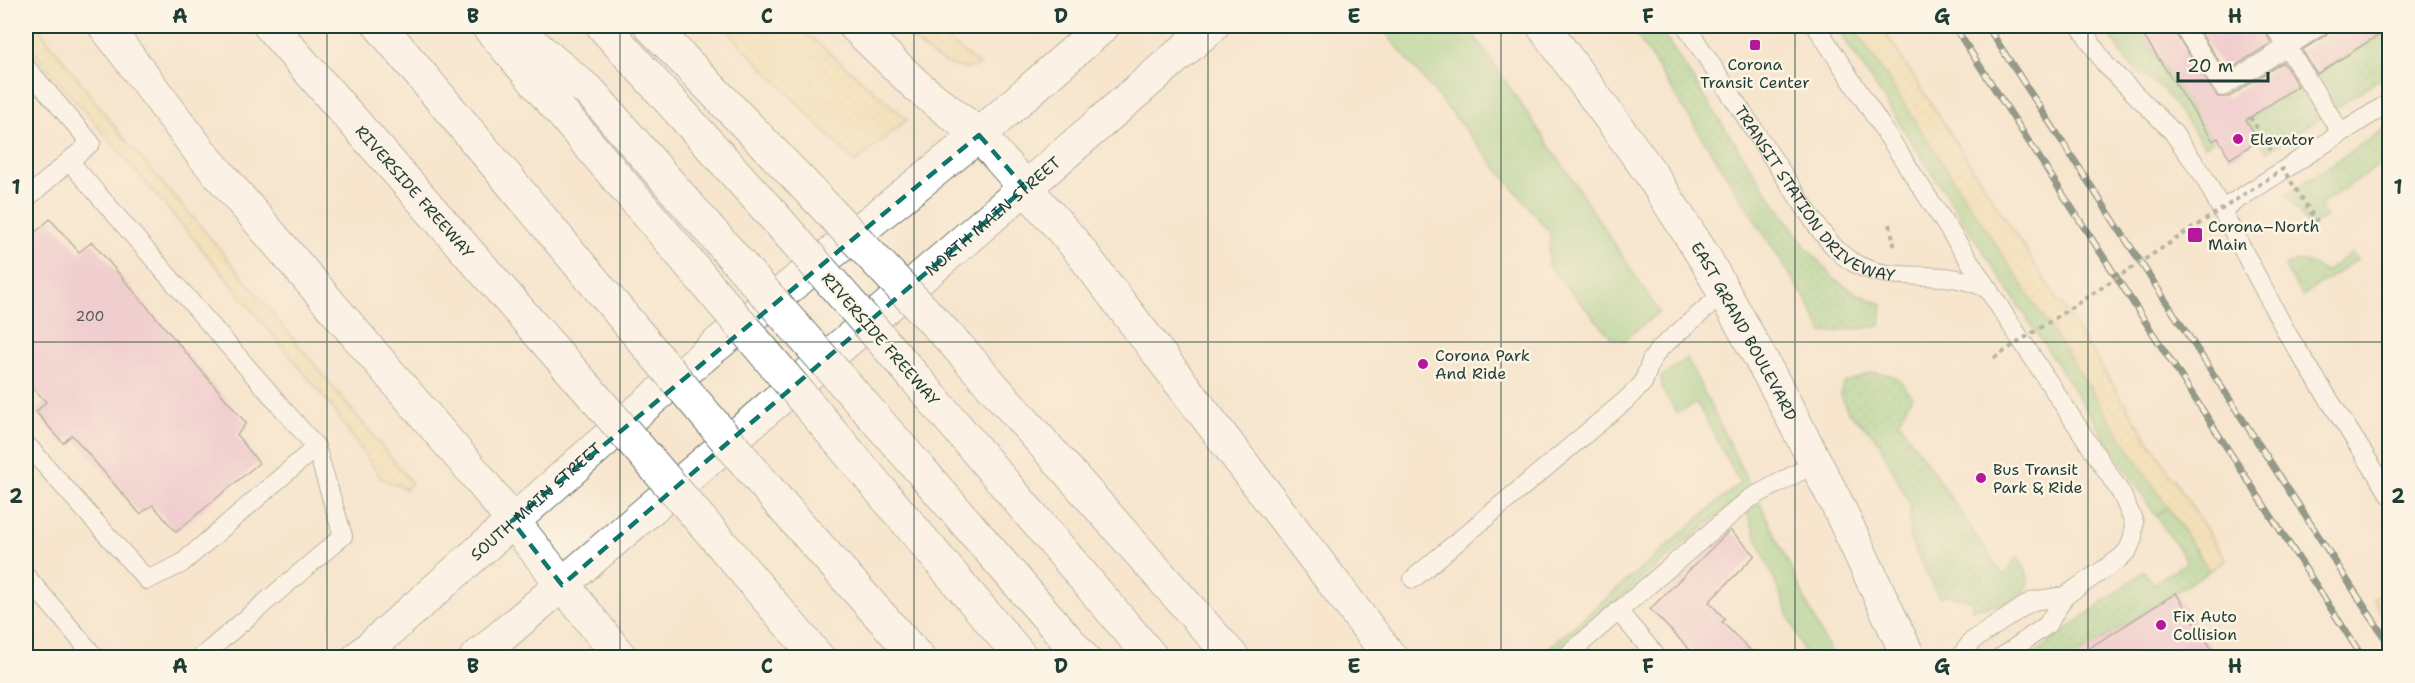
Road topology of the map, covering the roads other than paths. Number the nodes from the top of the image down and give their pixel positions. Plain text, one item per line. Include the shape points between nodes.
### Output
1 (105, 26) edge
2 (270, 26) edge
3 (380, 26) edge
4 (488, 26) edge
5 (511, 26) edge
6 (603, 26) edge
7 (651, 26) edge
8 (855, 26) edge
9 (1103, 26) edge
10 (1212, 26) edge
11 (1543, 26) edge
12 (1686, 26) edge
13 (1816, 26) edge
14 (2080, 26) edge
15 (2183, 26) edge
16 (2274, 26) edge
17 (2320, 26) edge
18 (2287, 46) junction
19 (26, 67) edge
20 (2390, 102) edge
21 (2341, 133) junction
22 (978, 135) junction
23 (69, 161) junction
24 (1025, 188) junction
25 (26, 200) edge
26 (2221, 210) junction
27 (1990, 291) junction
28 (1724, 293) junction
29 (26, 444) edge
30 (316, 447) junction
31 (1816, 463) junction
32 (2390, 495) edge
33 (512, 521) junction
34 (26, 576) edge
35 (1413, 579) dead end
36 (562, 585) junction
37 (2065, 596) junction
38 (1618, 611) junction
39 (883, 620) junction
40 (817, 656) edge
41 (96, 657) edge
42 (200, 657) edge
43 (358, 657) edge
44 (476, 657) edge
45 (621, 657) edge
46 (892, 657) edge
47 (918, 657) edge
48 (1022, 657) edge
49 (1083, 657) edge
50 (1152, 657) edge
51 (1233, 657) edge
52 (1391, 657) edge
53 (1564, 657) edge
54 (1658, 657) edge
55 (1909, 657) edge
56 (1959, 657) edge
57 (2000, 657) edge

1 - 33 main road via 201,153
2 - 40 main road, RIVERSIDE FREEWAY, bridge
3 - 39 main road, bridge via 778,501
4 - 48 main road, bridge
5 - 49 main road, bridge via 592,94
6 - 50 main road, RIVERSIDE FREEWAY, bridge via 916,379
7 - 51 main road, bridge via 958,347
8 - 22 main road via 917,86
9 - 22 main road
10 - 24 main road, NORTH MAIN STREET
11 - 28 main road, EAST GRAND BOULEVARD via 1649,171
12 - 27 lane, TRANSIT STATION DRIVEWAY via 1819,229 1843,256 1869,270 1961,278
13 - 27 lane
14 - 26 lane via 2105,64 2172,131
15 - 18 lane via 2223,87
16 - 18 lane
17 - 18 lane
18 - 21 lane
19 - 23 lane via 91,143
20 - 21 lane
21 - 26 lane
22 - 24 main road
22 - 33 main road, SOUTH MAIN STREET via 714,347
23 - 25 lane
23 - 30 lane
24 - 36 main road, NORTH MAIN STREET
24 - 52 main road via 1080,251
26 - 32 lane via 2288,335
27 - 37 lane via 2121,493 2134,522 2133,538 2119,559
28 - 31 main road, EAST GRAND BOULEVARD
28 - 35 lane via 1659,349 1643,383 1626,400
29 - 30 lane via 147,580 181,564
30 - 42 lane via 343,536
31 - 38 lane via 1749,499
31 - 55 main road, EAST GRAND BOULEVARD
33 - 36 main road
33 - 43 main road, SOUTH MAIN STREET
34 - 41 lane
36 - 44 main road
36 - 45 main road
37 - 56 lane via 2032,601 1972,641
37 - 57 lane via 2047,625
38 - 53 lane
38 - 54 lane
39 - 46 main road
39 - 47 main road

